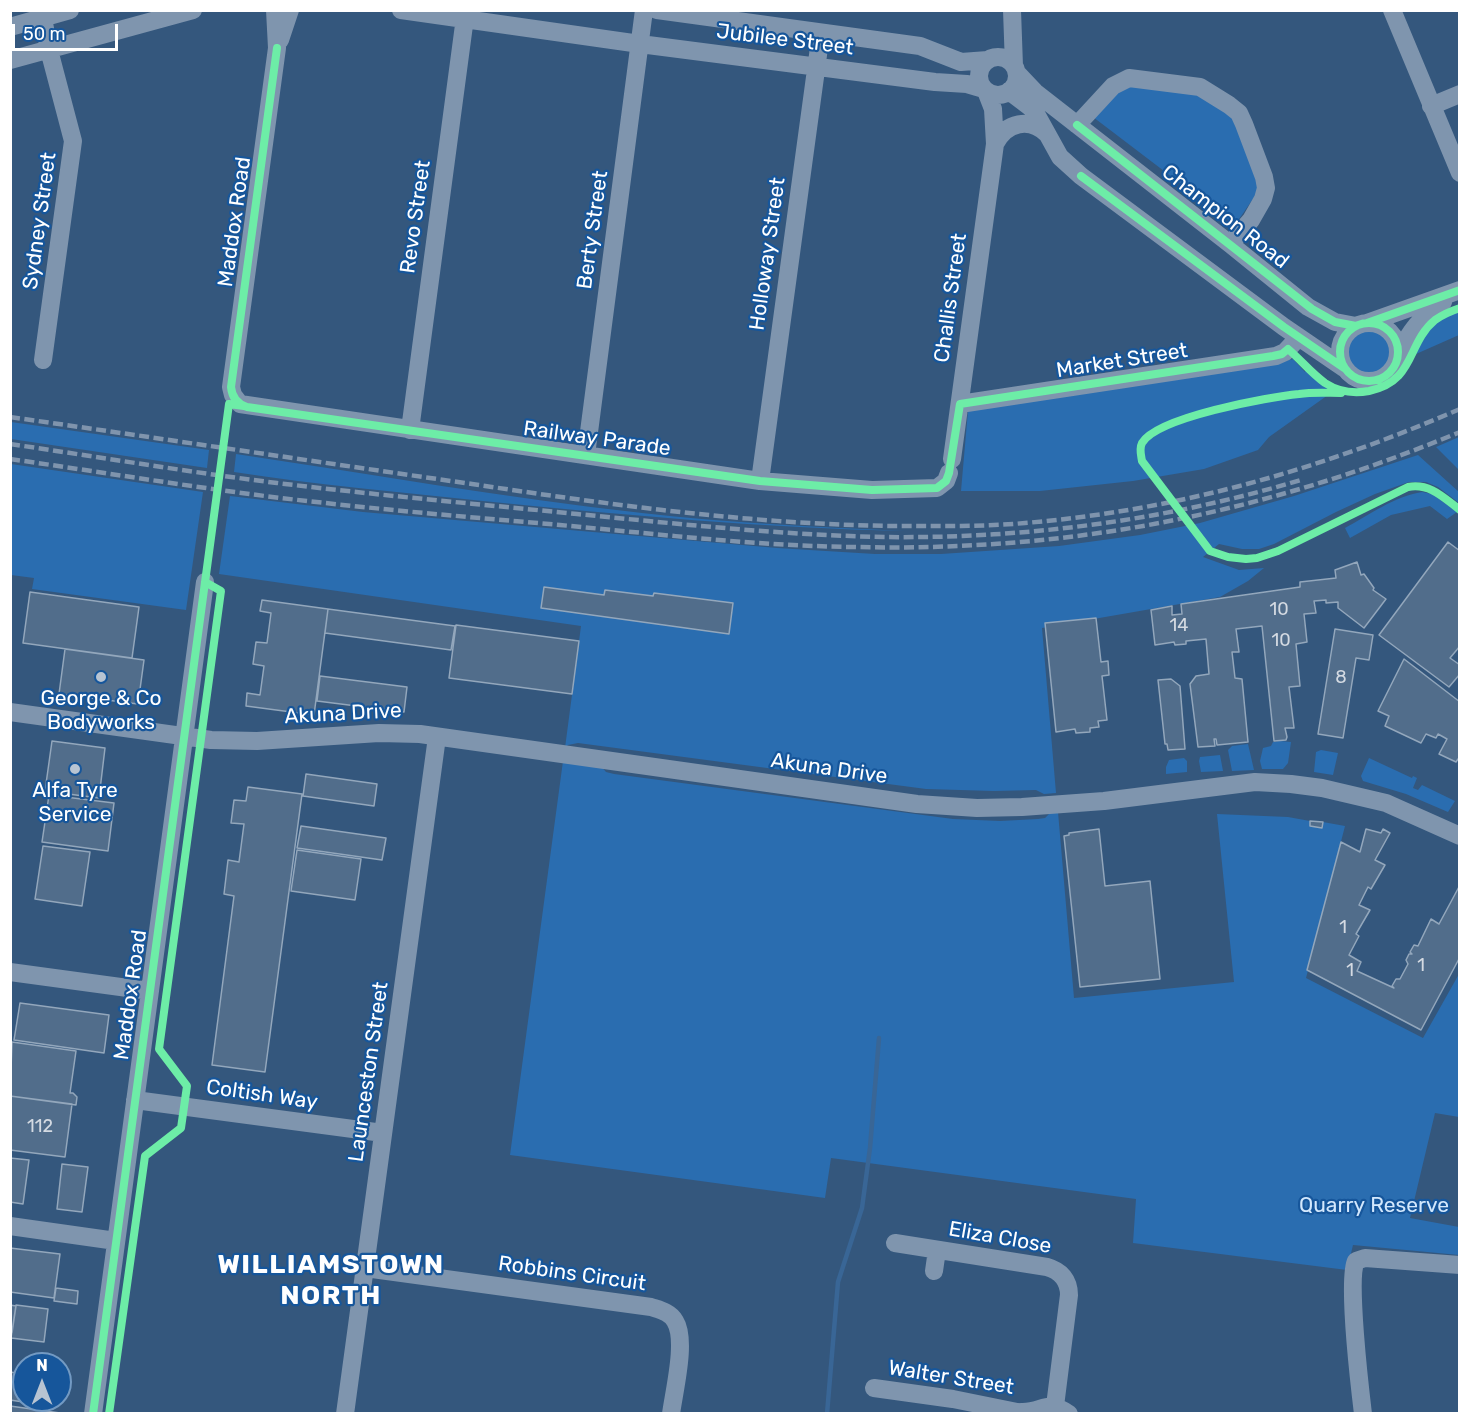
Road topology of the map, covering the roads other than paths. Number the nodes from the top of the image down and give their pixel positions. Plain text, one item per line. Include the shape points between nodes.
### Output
1 (70, 10) edge
2 (193, 10) edge
3 (275, 10) edge
4 (290, 10) edge
5 (401, 10) edge
6 (645, 10) edge
7 (657, 10) edge
8 (1392, 10) edge
9 (465, 15) edge
10 (43, 18) junction
11 (10, 27) edge
12 (821, 33) junction
13 (640, 44) junction
14 (277, 48) junction
15 (49, 50) junction
16 (989, 59) junction
17 (10, 60) edge
18 (816, 66) junction
19 (1015, 69) junction
20 (985, 90) junction
21 (1009, 91) junction
22 (1460, 94) edge
23 (1431, 106) junction
24 (1077, 125) junction
25 (1047, 134) junction
26 (995, 144) junction
27 (1460, 172) edge
28 (1230, 244) junction
29 (1460, 291) edge
30 (1361, 324) junction
31 (1299, 336) junction
32 (1398, 355) junction
33 (43, 360) dead end
34 (1344, 368) junction
35 (235, 399) joint
36 (960, 404) junction
37 (410, 430) junction
38 (586, 455) junction
39 (950, 466) joint
40 (760, 481) junction
41 (205, 582) dead end
42 (10, 712) edge
43 (184, 736) junction
44 (437, 736) junction
45 (1460, 836) edge
46 (10, 972) edge
47 (150, 991) junction
48 (135, 1100) junction
49 (383, 1134) junction
50 (10, 1226) edge
51 (117, 1241) junction
52 (895, 1244) dead end
53 (938, 1250) junction
54 (1460, 1265) edge
55 (365, 1268) junction
56 (934, 1271) dead end
57 (874, 1389) dead end
58 (940, 1406) edge
59 (1059, 1411) edge
60 (93, 1413) edge
61 (345, 1413) edge
62 (671, 1413) edge
63 (1024, 1413) edge
64 (1363, 1413) edge

1 - 10 street
2 - 15 street
3 - 14 street, Maddox Road
4 - 14 street, Maddox Road
5 - 9 street, Jubilee Street
6 - 13 street, Berty Street
7 - 12 street, Jubilee Street
8 - 23 street
9 - 13 street, Jubilee Street
9 - 37 street, Revo Street
10 - 11 street
10 - 15 street, Sydney Street
12 - 16 street, Jubilee Street via 920,46 961,62
12 - 18 street, Holloway Street
13 - 18 street, Jubilee Street
13 - 38 street, Berty Street
14 - 35 street, Maddox Road via 231,387
15 - 17 street
15 - 33 street, Sydney Street via 73,141
16 - 19 street via 1003,57
16 - 19 street via 999,46 1012,10
16 - 20 street via 981,66 979,75
18 - 20 street, Jubilee Street via 967,84
18 - 40 street, Holloway Street
19 - 21 street via 1016,83
19 - 24 street, Champion Road via 1035,92
20 - 21 street via 997,95
20 - 26 street, Challis Street via 993,109
21 - 25 street via 1034,110
21 - 26 street, Challis Street
22 - 23 street
23 - 27 street
24 - 28 street, Champion Road
24 - 28 street via 1113,86 1129,78 1200,87 1229,105 1244,124 1266,188 1251,220
25 - 26 street via 1036,125 1024,123 1006,129
25 - 31 street via 1060,157 1081,176
26 - 36 street, Challis Street
28 - 30 street, Champion Road via 1312,309 1335,322
29 - 30 street
29 - 32 street via 1426,314
30 - 32 street via 1381,325 1396,342
30 - 34 street via 1345,335 1339,348
31 - 34 street
31 - 36 street, Market Street via 1285,352 1273,356
32 - 34 street via 1390,373 1376,381 1359,380
35 - 37 street, Railway Parade via 246,407
36 - 39 street, Challis Street
37 - 38 street, Railway Parade
38 - 40 street, Railway Parade
39 - 40 street, Railway Parade via 946,481 938,488 872,490
41 - 43 street, Maddox Road
42 - 43 street, Akuna Drive
43 - 44 street, Akuna Drive via 233,741 379,733
43 - 47 street, Maddox Road
44 - 45 street, Akuna Drive via 917,804 977,808 1104,801 1255,782 1291,784 1386,803
44 - 49 street, Launceston Street
46 - 47 street
47 - 48 street, Maddox Road
48 - 49 street, Coltish Way
48 - 51 street, Maddox Road
49 - 55 street, Launceston Street
50 - 51 street
51 - 60 street, Maddox Road
52 - 53 street, Eliza Close
53 - 56 street
53 - 59 street, Eliza Close via 1051,1268 1064,1277 1069,1295
54 - 64 street via 1360,1258 1354,1265
55 - 61 street, Launceston Street
55 - 62 street, Robbins Circuit via 664,1311 675,1319 680,1332
57 - 58 street, Walter Street
58 - 63 street, Walter Street
59 - 63 street, Walter Street via 1046,1406

